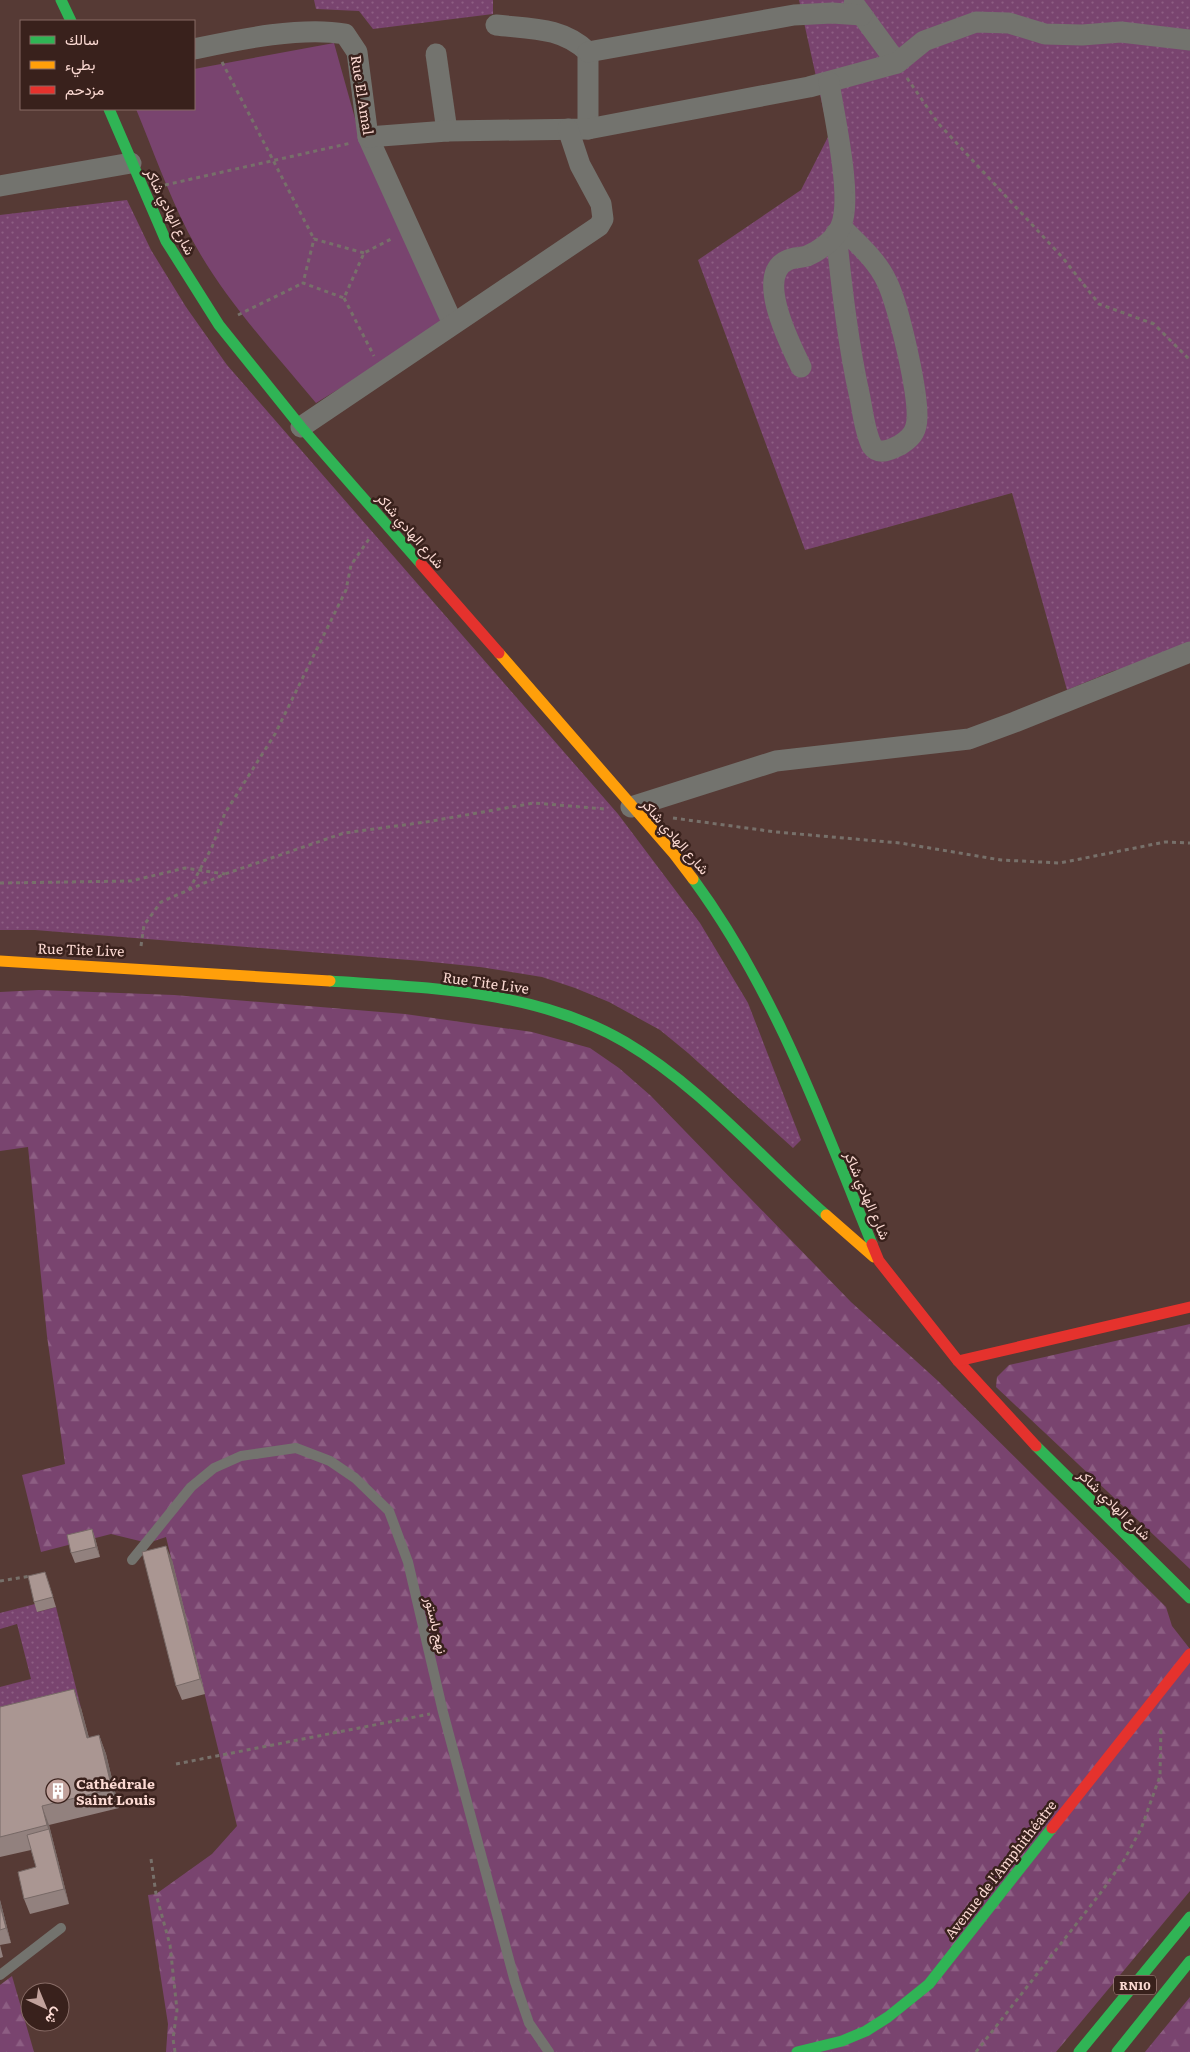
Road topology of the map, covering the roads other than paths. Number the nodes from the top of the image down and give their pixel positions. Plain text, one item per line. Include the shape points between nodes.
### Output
1 (61, 0) edge
2 (857, 8) edge
3 (71, 20) edge
4 (496, 25) dead end
5 (1190, 40) edge
6 (195, 49) edge
7 (588, 52) junction
8 (436, 54) dead end
9 (897, 63) junction
10 (829, 82) junction
11 (109, 110) edge
12 (578, 129) junction
13 (447, 131) junction
14 (368, 137) junction
15 (131, 164) junction
16 (0, 186) edge
17 (838, 230) junction
18 (454, 324) junction
19 (801, 367) dead end
20 (301, 427) junction
21 (1190, 652) edge
22 (633, 809) junction
23 (0, 961) edge
24 (879, 1261) junction
25 (1190, 1307) edge
26 (958, 1361) junction
27 (132, 1560) dead end
28 (1190, 1598) edge
29 (1190, 1654) edge
30 (1190, 1917) edge
31 (61, 1928) dead end
32 (1190, 1961) edge
33 (0, 1976) edge
34 (550, 2052) edge
35 (797, 2052) edge
36 (1079, 2052) edge
37 (1117, 2052) edge

1 - 3 main road
2 - 7 street via 794,15
2 - 9 street
4 - 7 street via 560,33
5 - 9 street via 1121,32 1045,34 1009,23 976,22 924,41
6 - 14 street, Rue El Amal via 261,37 345,34 357,52
7 - 12 street
8 - 13 street
9 - 10 street
10 - 12 street
10 - 17 street via 844,195
11 - 15 main road, شارع الهادي شاكر
12 - 13 street
12 - 18 street via 580,165 600,204 603,219 599,226
13 - 14 street
14 - 18 street, Rue El Amal
15 - 16 street
15 - 20 main road, شارع الهادي شاكر via 166,241 219,325
17 - 17 street via 854,369 872,445 884,451 908,439 916,425 918,417 912,371 887,281 865,251
17 - 19 street via 831,241 808,256 788,259 778,266 774,274 773,288 784,331
18 - 20 street
20 - 22 main road, شارع الهادي شاكر
21 - 22 street via 969,738 776,761
22 - 24 main road, شارع الهادي شاكر via 701,888 741,948 789,1043
23 - 24 main road, Rue Tite Live via 138,967 407,988 534,1004 572,1016 601,1028 672,1076
24 - 26 main road, شارع الهادي شاكر
25 - 26 main road
26 - 28 main road, شارع الهادي شاكر via 1059,1470
27 - 34 lane, نهج باستور via 191,1487 214,1468 241,1456 296,1448 330,1461 355,1478 389,1511 408,1562 443,1712 515,1982 529,2023
29 - 35 main road, Avenue de l'Amphithéatre via 928,1984 897,2012 871,2028 843,2040
30 - 36 main road, RN10
31 - 33 lane
32 - 37 main road, RN10

